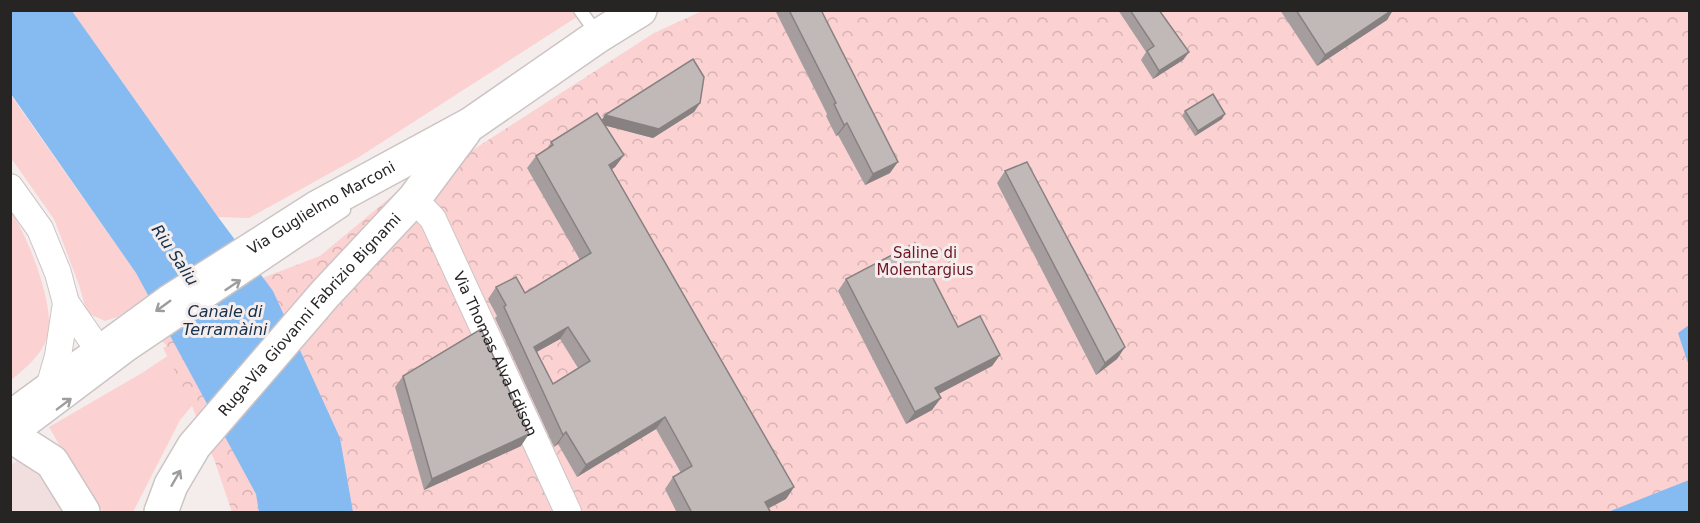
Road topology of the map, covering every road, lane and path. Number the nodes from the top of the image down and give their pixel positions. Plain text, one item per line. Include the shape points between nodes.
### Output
1 (579, 10) edge
2 (640, 10) edge
3 (598, 36) junction
4 (471, 124) junction
5 (10, 187) edge
6 (414, 199) junction
7 (323, 214) junction
8 (66, 303) junction
9 (117, 348) junction
10 (48, 391) junction
11 (12, 434) edge
12 (83, 513) edge
13 (161, 513) edge
14 (568, 513) edge

1 - 3 lane
2 - 3 main road, Via Guglielmo Marconi
3 - 4 main road, Via Guglielmo Marconi
4 - 6 main road, Ruga-Via Giovanni Fabrizio Bignami
4 - 7 main road, Via Guglielmo Marconi
4 - 7 lane via 361,198
5 - 8 street via 40,230
13 -> 6 main road, Ruga-Via Giovanni Fabrizio Bignami via 171,485 195,446 325,294
6 - 14 street, Via Thomas Alva Edison via 433,219
7 - 9 main road, Via Guglielmo Marconi via 169,302
8 - 9 street
8 - 10 street
9 - 10 main road, Via Guglielmo Marconi
11 -> 9 lane
10 - 11 main road, Via Guglielmo Marconi
11 - 12 main road via 52,462

